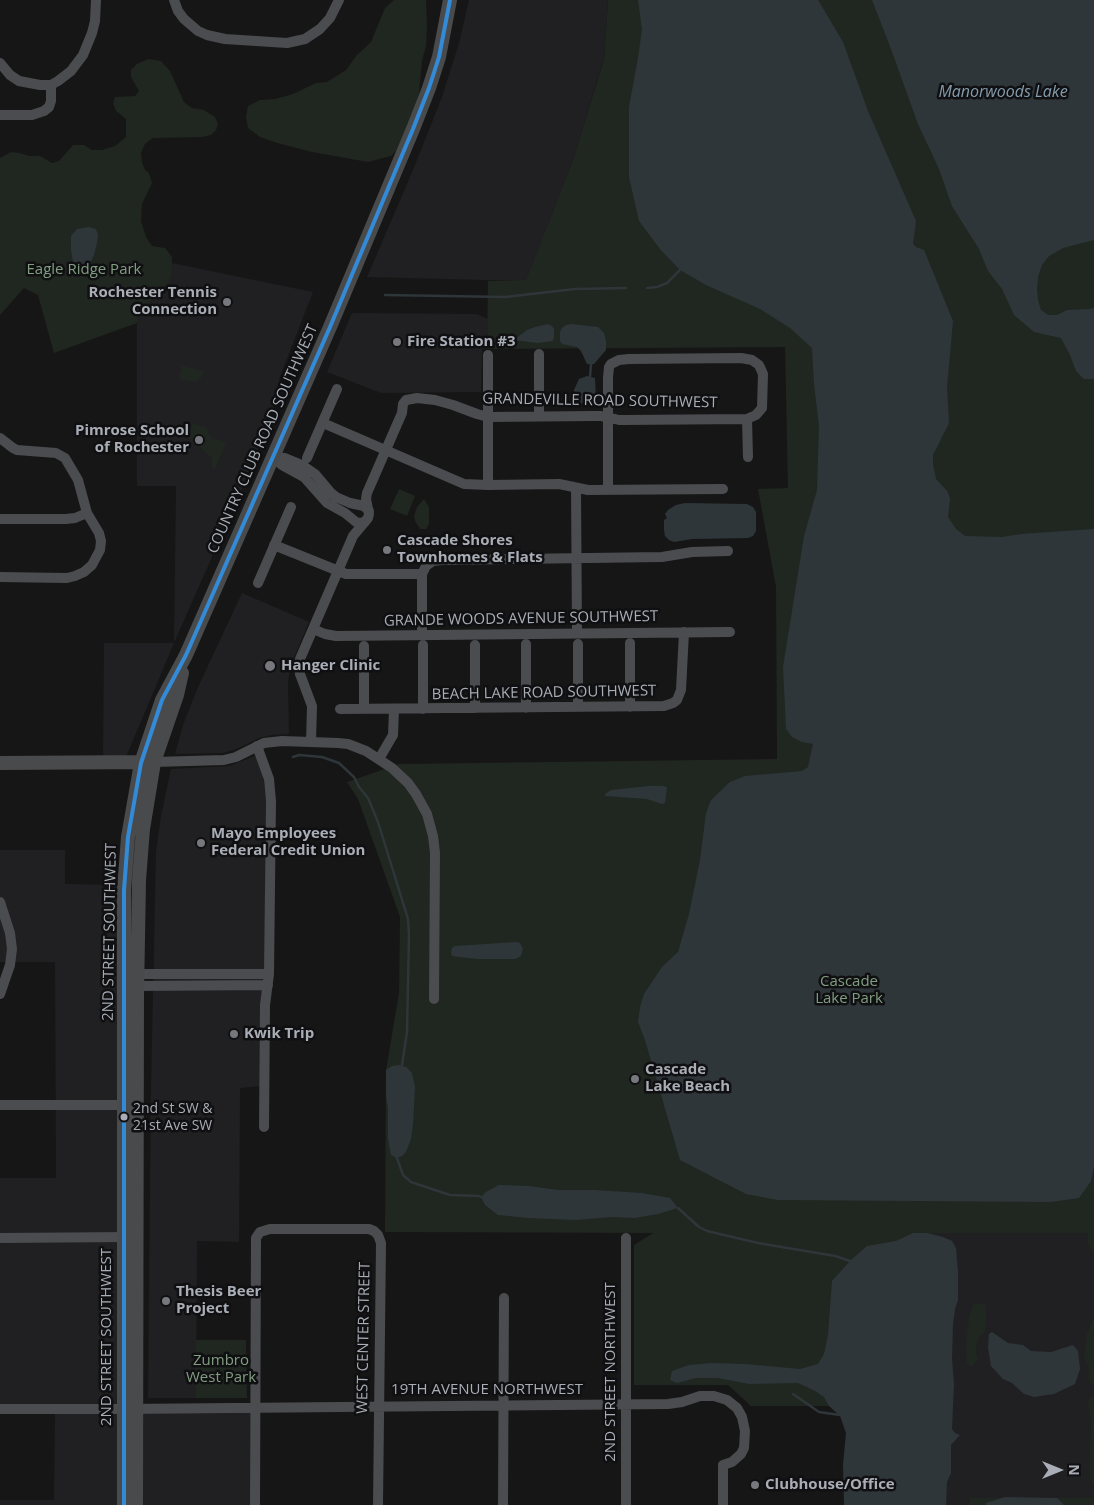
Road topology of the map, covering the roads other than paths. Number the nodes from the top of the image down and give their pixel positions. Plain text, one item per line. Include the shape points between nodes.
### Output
1 (96, 0) edge
2 (174, 0) edge
3 (339, 0) edge
4 (450, 0) edge
5 (0, 63) edge
6 (51, 85) junction
7 (0, 115) edge
8 (539, 354) dead end
9 (488, 355) dead end
10 (337, 389) dead end
11 (488, 416) junction
12 (539, 416) junction
13 (608, 418) junction
14 (748, 419) junction
15 (323, 423) junction
16 (0, 438) edge
17 (386, 451) junction
18 (273, 457) junction
19 (748, 457) dead end
20 (308, 458) dead end
21 (488, 485) junction
22 (320, 487) junction
23 (576, 488) junction
24 (608, 489) junction
25 (723, 489) dead end
26 (368, 493) junction
27 (358, 505) junction
28 (291, 507) dead end
29 (369, 511) junction
30 (87, 513) junction
31 (0, 519) edge
32 (353, 520) junction
33 (365, 522) junction
34 (353, 536) junction
35 (274, 545) junction
36 (728, 551) dead end
37 (576, 559) junction
38 (338, 572) junction
39 (422, 574) junction
40 (0, 577) edge
41 (258, 583) dead end
42 (313, 629) junction
43 (684, 632) junction
44 (730, 632) dead end
45 (577, 633) junction
46 (422, 640) junction
47 (630, 643) dead end
48 (526, 644) dead end
49 (578, 644) dead end
50 (475, 645) dead end
51 (364, 646) dead end
52 (186, 655) joint
53 (630, 707) junction
54 (475, 708) junction
55 (526, 708) junction
56 (578, 708) junction
57 (364, 709) junction
58 (423, 709) junction
59 (340, 710) dead end
60 (394, 710) junction
61 (310, 742) junction
62 (257, 746) junction
63 (380, 759) junction
64 (148, 762) junction
65 (0, 763) edge
66 (0, 902) edge
67 (269, 974) junction
68 (124, 979) junction
69 (137, 980) junction
70 (268, 985) junction
71 (0, 994) edge
72 (434, 999) dead end
73 (0, 1105) edge
74 (131, 1105) junction
75 (264, 1128) dead end
76 (130, 1237) junction
77 (0, 1238) edge
78 (626, 1238) dead end
79 (504, 1298) dead end
80 (626, 1404) junction
81 (503, 1405) junction
82 (378, 1406) junction
83 (254, 1407) junction
84 (0, 1408) edge
85 (130, 1409) junction
86 (124, 1505) edge
87 (136, 1505) edge
88 (255, 1505) edge
89 (378, 1505) edge
90 (503, 1505) edge
91 (626, 1505) edge
92 (723, 1505) edge

1 - 6 street via 95,21 84,56 65,77
2 - 3 street via 184,19 207,35 287,43 305,39 320,29
4 - 18 main road, COUNTRY CLUB ROAD SOUTHWEST via 441,49 429,88
5 - 6 street via 19,81
6 - 7 street via 51,102 44,111 32,115
8 - 12 street
9 - 11 street
10 - 15 street
11 - 12 street, GRANDEVILLE ROAD SOUTHWEST
11 - 17 street, GRANDEVILLE ROAD SOUTHWEST via 435,400 406,400
11 - 21 street
12 - 13 street, GRANDEVILLE ROAD SOUTHWEST
13 - 14 street, GRANDEVILLE ROAD SOUTHWEST
13 - 14 street via 608,373 615,362 629,359 741,358 756,362 763,374 762,408
13 - 24 street
14 - 19 street
15 - 17 street
15 - 20 street
16 - 30 street via 17,450 56,453 65,458 78,480
17 - 21 street via 462,483
17 - 26 street, GRANDEVILLE ROAD SOUTHWEST
18 - 22 street via 302,465 315,474
18 - 52 main road, COUNTRY CLUB ROAD SOUTHWEST
21 - 23 street via 559,484
22 - 27 street via 340,500
22 - 32 street via 328,503
23 - 24 street
23 - 37 street
24 - 25 street
26 - 27 street, GRANDEVILLE ROAD SOUTHWEST
26 - 29 street, GRANDEVILLE ROAD SOUTHWEST
27 - 29 street
27 - 32 street, GRANDEVILLE ROAD SOUTHWEST via 351,512
28 - 35 street
29 - 33 street, GRANDEVILLE ROAD SOUTHWEST
30 - 31 street via 66,519
30 - 40 street via 100,533 101,541 92,565 84,572 67,578
32 - 33 street
32 - 34 street, GRANDEVILLE ROAD SOUTHWEST
33 - 34 street, GRANDEVILLE ROAD SOUTHWEST
34 - 38 street, GRANDEVILLE ROAD SOUTHWEST
35 - 38 street
35 - 41 street
36 - 37 street via 686,552 662,557
37 - 39 street via 438,560 429,564
37 - 45 street
38 - 39 street
38 - 42 street, GRANDEVILLE ROAD SOUTHWEST
39 - 46 street
42 - 46 street, GRANDE WOODS AVENUE SOUTHWEST via 336,636
42 - 61 street, GRANDEVILLE ROAD SOUTHWEST via 299,667 312,706
43 - 44 street, GRANDE WOODS AVENUE SOUTHWEST
43 - 45 street, GRANDE WOODS AVENUE SOUTHWEST
43 - 53 street, BEACH LAKE ROAD SOUTHWEST via 682,686 677,700 664,706
45 - 46 street, GRANDE WOODS AVENUE SOUTHWEST
46 - 58 street
47 - 53 street
48 - 55 street
49 - 56 street
50 - 54 street
51 - 57 street
52 - 64 main road, 2ND STREET SOUTHWEST via 162,700
53 - 56 street, BEACH LAKE ROAD SOUTHWEST
54 - 55 street, BEACH LAKE ROAD SOUTHWEST
54 - 58 street, BEACH LAKE ROAD SOUTHWEST
55 - 56 street, BEACH LAKE ROAD SOUTHWEST
57 - 59 street, BEACH LAKE ROAD SOUTHWEST
57 - 60 street, BEACH LAKE ROAD SOUTHWEST
58 - 60 street, BEACH LAKE ROAD SOUTHWEST
60 - 63 street via 393,735
61 - 62 street via 274,741
61 - 63 street via 348,744
62 - 64 street via 224,760
62 - 67 street via 266,769 270,793
63 - 72 street via 408,783 427,814 434,845
64 - 65 main road
64 - 68 main road, 2ND STREET SOUTHWEST via 133,807 125,863
64 - 69 main road, 2ND STREET SOUTHWEST via 138,896
66 - 71 street via 12,948
67 - 69 street
67 - 70 street
68 - 69 street
68 - 74 main road, 2ND STREET SOUTHWEST
69 - 70 street
69 - 74 main road, 2ND STREET SOUTHWEST
70 - 75 street
73 - 74 street
74 - 76 main road, 2ND STREET SOUTHWEST
76 - 77 street
76 - 85 main road, 2ND STREET SOUTHWEST
78 - 80 street, 2ND STREET NORTHWEST
79 - 81 street
80 - 81 street, 19TH AVENUE NORTHWEST
80 - 91 street, 2ND STREET NORTHWEST
80 - 92 street, 19TH AVENUE NORTHWEST via 676,1403 707,1396 721,1398 736,1408 744,1423 744,1448 739,1457 723,1465
81 - 82 street, 19TH AVENUE NORTHWEST
81 - 90 street
82 - 83 street, 19TH AVENUE NORTHWEST
82 - 83 street, WEST CENTER STREET via 380,1237 368,1229 270,1229 260,1232 256,1238
82 - 89 street, WEST CENTER STREET
83 - 85 street, 19TH AVENUE NORTHWEST
83 - 88 street
84 - 85 street, 19TH AVENUE NORTHWEST
85 - 86 main road, 2ND STREET SOUTHWEST
85 - 87 main road, 2ND STREET SOUTHWEST

